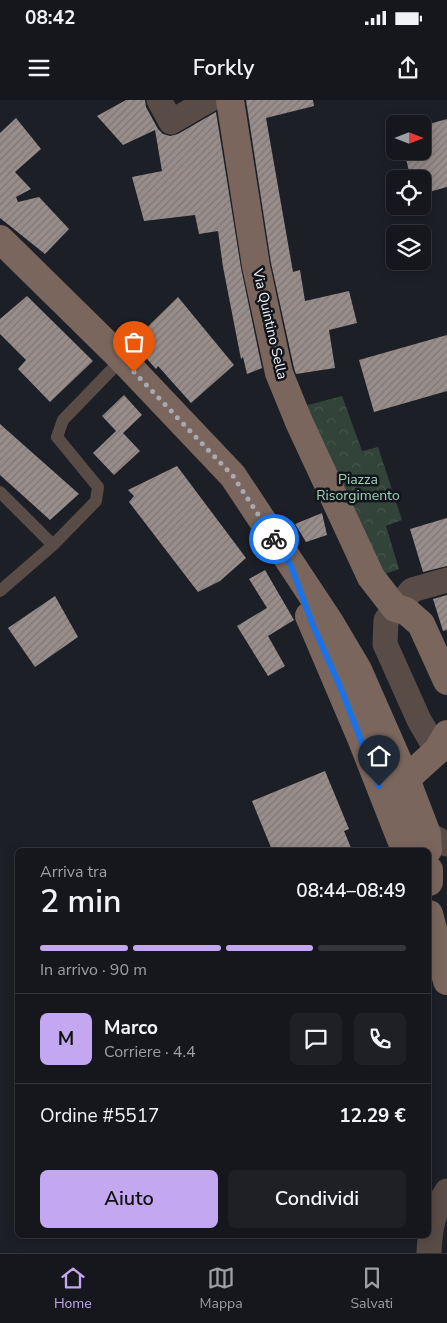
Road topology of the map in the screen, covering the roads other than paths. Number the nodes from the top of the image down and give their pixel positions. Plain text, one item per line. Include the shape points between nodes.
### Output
1 (159, 100) edge
2 (209, 100) edge
3 (230, 100) edge
4 (0, 239) edge
5 (122, 359) junction
6 (0, 492) edge
7 (53, 545) junction
8 (291, 566) junction
9 (447, 580) edge
10 (0, 591) edge
11 (395, 608) junction
12 (447, 682) edge
13 (442, 742) edge
14 (406, 779) junction
15 (434, 843) edge
16 (404, 848) edge
17 (431, 921) edge
18 (447, 981) edge
19 (447, 1191) edge
20 (431, 1228) edge
21 (430, 1238) edge
22 (429, 1253) edge

1 - 2 street via 171,122
3 - 11 main road, Via Quintino Sella via 256,266 279,373 371,577
4 - 5 main road
5 - 7 lane via 63,420 57,437 98,487 96,501
5 - 8 main road via 233,476
6 - 7 lane
7 - 10 lane
8 - 14 main road via 358,670
8 - 16 main road
9 - 11 street via 412,590
11 - 12 main road, Via Quintino Sella via 406,611 421,624
11 - 13 street via 386,620 385,644 419,720
13 - 14 main road
14 - 15 main road
17 - 18 main road
19 - 20 street via 437,1207
21 - 22 street

